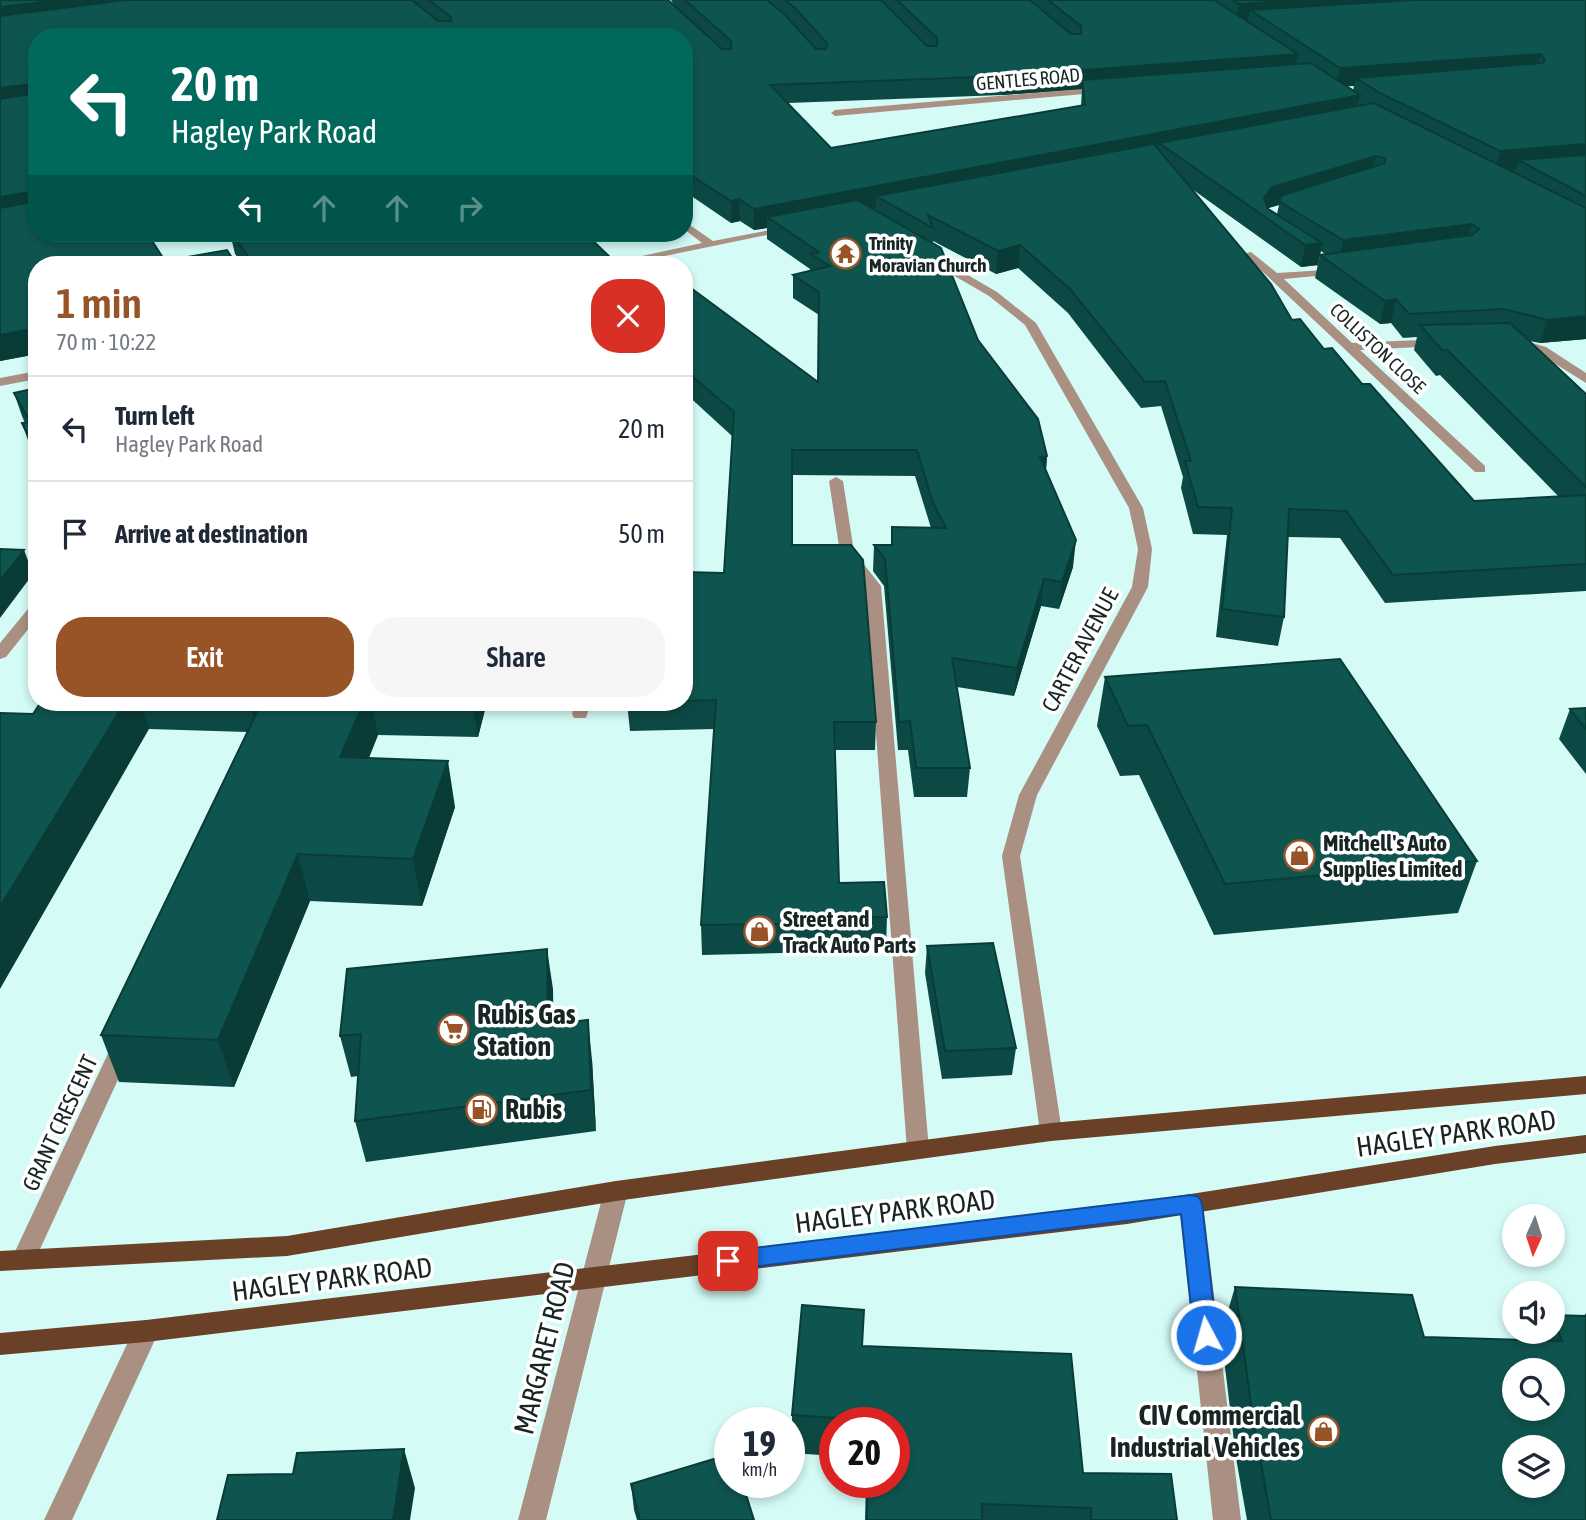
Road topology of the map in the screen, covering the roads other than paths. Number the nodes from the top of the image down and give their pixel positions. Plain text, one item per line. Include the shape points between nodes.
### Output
1 (1111, 90) edge
2 (835, 113) dead end
3 (809, 226) edge
4 (693, 231) edge
5 (711, 245) junction
6 (914, 249) edge
7 (1251, 255) edge
8 (653, 256) edge
9 (1327, 263) edge
10 (1275, 277) junction
11 (1504, 340) edge
12 (1456, 341) edge
13 (1350, 347) junction
14 (28, 377) edge
15 (1586, 379) edge
16 (0, 383) edge
17 (1479, 469) dead end
18 (836, 481) dead end
19 (28, 618) edge
20 (0, 654) edge
21 (130, 1031) edge
22 (1586, 1085) edge
23 (1051, 1132) junction
24 (1586, 1144) edge
25 (918, 1150) junction
26 (616, 1191) junction
27 (1191, 1204) junction
28 (23, 1260) junction
29 (0, 1261) edge
30 (596, 1277) junction
31 (146, 1331) junction
32 (0, 1344) edge
33 (58, 1520) edge
34 (532, 1520) edge
35 (1227, 1520) edge

1 - 2 street, GENTLES ROAD
3 - 5 street
4 - 5 street
5 - 8 street
6 - 23 street, CARTER AVENUE via 993,294 1030,323 1136,508 1145,549 1140,587 1028,796 1011,856
7 - 10 street, COLLISTON CLOSE
9 - 10 street via 1345,270
10 - 13 street, COLLISTON CLOSE
11 - 15 street via 1542,350
12 - 13 street
13 - 17 street, COLLISTON CLOSE
14 - 16 street
18 - 25 street via 847,553 873,586
19 - 20 street
21 - 28 street, GRANT CRESCENT
22 - 23 main road, HAGLEY PARK ROAD
23 - 25 main road, HAGLEY PARK ROAD
24 - 27 main road, HAGLEY PARK ROAD
25 - 26 main road, HAGLEY PARK ROAD
26 - 28 main road, HAGLEY PARK ROAD via 287,1246
26 - 30 street, MARGARET ROAD
27 - 30 main road, HAGLEY PARK ROAD
27 - 35 street
28 - 29 main road, HAGLEY PARK ROAD
30 - 31 main road, HAGLEY PARK ROAD
30 - 34 street, MARGARET ROAD
31 - 32 main road, HAGLEY PARK ROAD
31 - 33 street

